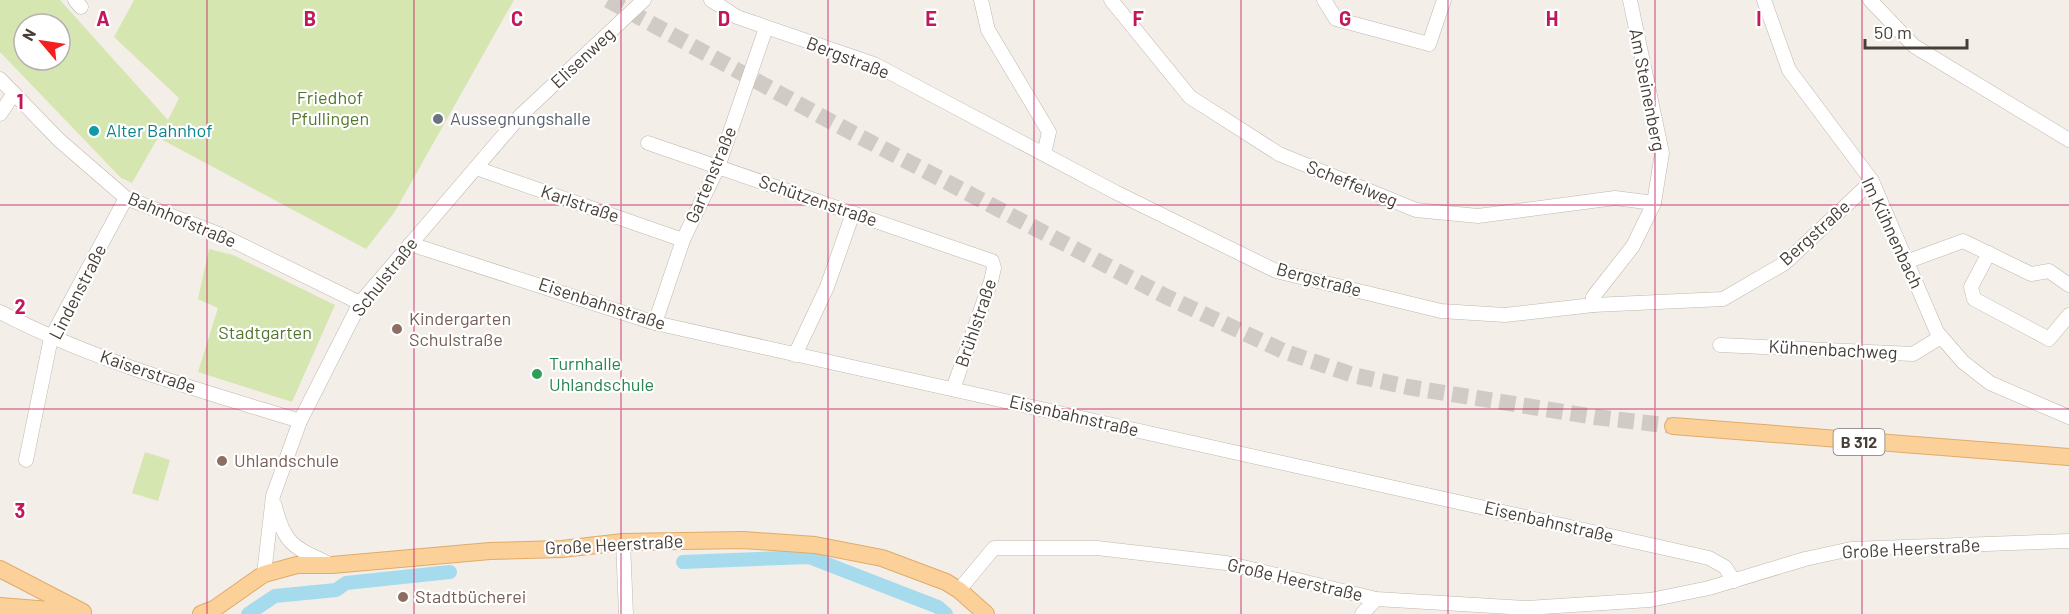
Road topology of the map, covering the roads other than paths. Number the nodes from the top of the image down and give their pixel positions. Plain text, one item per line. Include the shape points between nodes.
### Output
1 (644, 0) edge
2 (981, 0) edge
3 (1111, 0) edge
4 (1324, 0) edge
5 (1444, 0) edge
6 (1630, 0) edge
7 (1764, 0) edge
8 (1870, 0) edge
9 (716, 1) edge
10 (766, 28) junction
11 (0, 79) edge
12 (14, 93) junction
13 (0, 114) edge
14 (521, 115) joint
15 (2069, 140) edge
16 (648, 143) dead end
17 (1044, 154) junction
18 (718, 166) junction
19 (476, 168) junction
20 (1872, 181) junction
21 (126, 198) junction
22 (1654, 202) junction
23 (853, 213) junction
24 (683, 240) junction
25 (410, 244) junction
26 (1989, 253) junction
27 (988, 259) joint
28 (1906, 262) junction
29 (2069, 285) edge
30 (360, 303) junction
31 (1593, 305) junction
32 (0, 312) edge
33 (2069, 315) edge
34 (655, 323) junction
35 (1941, 337) junction
36 (51, 338) junction
37 (1720, 345) dead end
38 (795, 355) junction
39 (953, 389) junction
40 (2069, 417) edge
41 (300, 421) junction
42 (1673, 426) tunnel mouth
43 (2069, 457) edge
44 (26, 460) dead end
45 (273, 496) junction
46 (2069, 541) edge
47 (623, 542) junction
48 (332, 565) junction
49 (0, 569) edge
50 (264, 574) junction
51 (1734, 581) junction
52 (959, 590) junction
53 (1376, 599) junction
54 (0, 606) edge
55 (1399, 607) edge
56 (1652, 607) edge
57 (87, 613) edge
58 (201, 614) edge
59 (626, 614) edge
60 (986, 614) edge
61 (1362, 614) edge

1 - 14 street, Elisenweg
2 - 17 street via 988,30 1049,132
3 - 22 street, Scheffelweg via 1190,97 1279,154 1416,210 1478,216 1615,198
4 - 5 street via 1336,19 1429,44
6 - 22 street, Am Steinenberg via 1662,153
7 - 20 street, Im Kühnenbach via 1789,70
8 - 15 street via 1914,46
9 - 10 street, Bergstraße via 737,17
10 - 17 street, Bergstraße via 874,64
10 - 18 street, Gartenstraße
11 - 12 street, Bahnhofstraße
12 - 13 street
12 - 21 street, Bahnhofstraße via 59,140
14 - 19 street, Schulstraße
16 - 18 street, Schützenstraße
17 - 31 street, Bergstraße via 1276,271 1441,310 1505,315
18 - 23 street, Schützenstraße
18 - 24 street, Gartenstraße
19 - 24 street, Karlstraße
19 - 25 street, Schulstraße
20 - 28 street, Im Kühnenbach
20 - 31 street, Bergstraße via 1785,263 1723,298
21 - 30 street, Bahnhofstraße via 221,235
21 - 36 street, Lindenstraße
22 - 31 street, Am Steinenberg via 1633,246 1593,297
23 - 27 street, Schützenstraße
23 - 38 street via 827,287
24 - 34 street, Gartenstraße
25 - 30 street, Schulstraße
25 - 34 street, Eisenbahnstraße
26 - 28 street via 1963,241
26 - 29 street via 2031,274 2049,271
26 - 33 street via 1971,287 1974,299 2049,339
27 - 39 street, Brühlstraße via 994,272
28 - 35 street, Im Kühnenbach
30 - 41 street, Schulstraße
32 - 36 street, Kaiserstraße
34 - 38 street, Eisenbahnstraße
35 - 37 street, Kühnenbachweg via 1913,354
35 - 40 street, Im Kühnenbach via 1990,383
36 - 41 street, Kaiserstraße
36 - 44 street, Lindenstraße
38 - 39 street, Eisenbahnstraße
39 - 51 street, Eisenbahnstraße via 1709,558 1725,567
41 - 45 street, Schulstraße
42 - 43 main road, B 312
45 - 48 street via 280,531 298,550
45 - 50 street, Schulstraße
46 - 51 street, Große Heerstraße via 1851,549
47 - 48 main road, Große Heerstraße
47 - 52 main road, Große Heerstraße via 743,540 815,545 882,558
47 - 59 street
48 - 50 main road, Große Heerstraße via 297,565
49 - 57 main road
50 - 58 main road, Große Heerstraße
51 - 56 street, Große Heerstraße
52 - 53 street, Große Heerstraße via 994,548 1097,548 1226,563
52 - 60 main road, Große Heerstraße
53 - 55 street, Große Heerstraße
53 - 61 street
54 - 57 main road
55 - 56 street, Große Heerstraße

